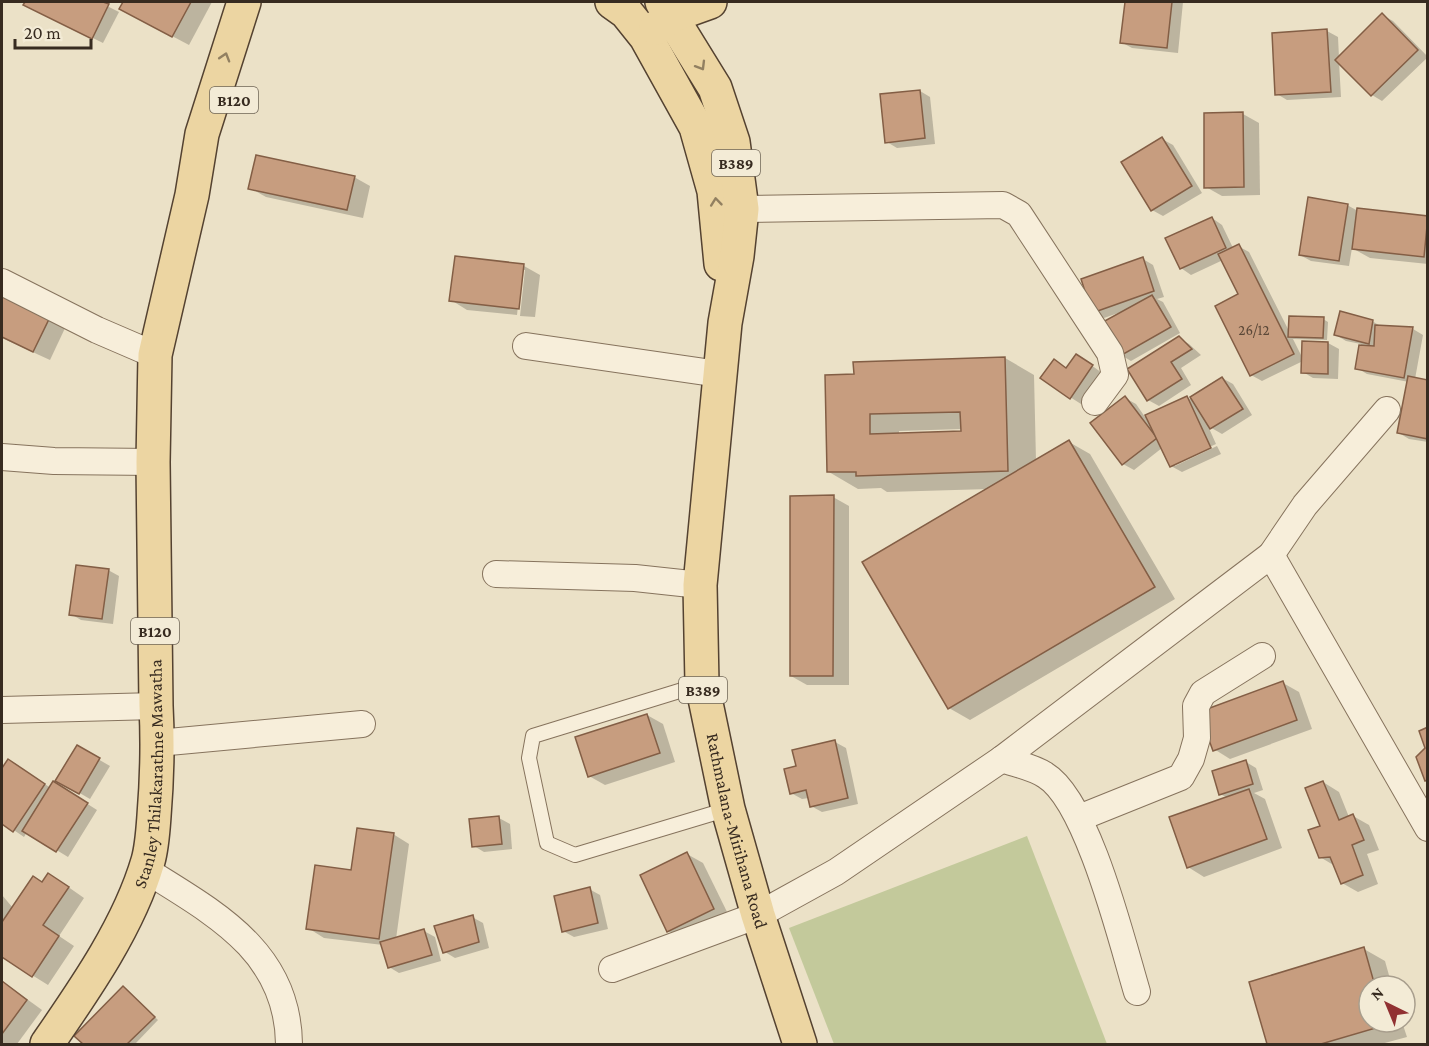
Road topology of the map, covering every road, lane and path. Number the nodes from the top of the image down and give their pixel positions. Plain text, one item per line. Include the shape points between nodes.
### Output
1 (244, 2) edge
2 (267, 2) edge
3 (710, 2) edge
4 (667, 9) edge
5 (630, 13) edge
6 (192, 195) junction
7 (742, 209) junction
8 (2, 282) edge
9 (725, 323) junction
10 (526, 346) dead end
11 (155, 355) junction
12 (719, 374) junction
13 (1095, 402) dead end
14 (1387, 410) dead end
15 (2, 457) edge
16 (153, 462) junction
17 (1271, 555) junction
18 (496, 574) dead end
19 (700, 585) junction
20 (1262, 656) dead end
21 (702, 684) junction
22 (156, 706) junction
23 (3, 715) edge
24 (362, 724) dead end
25 (158, 743) junction
26 (1002, 759) junction
27 (728, 809) junction
28 (1079, 819) junction
29 (1428, 828) edge
30 (144, 869) junction
31 (759, 915) junction
32 (612, 969) dead end
33 (1137, 992) dead end
34 (54, 1042) edge
35 (289, 1044) edge
36 (800, 1044) edge

6 -> 1 main road, Stanley Thilakarathne Mawatha / B120 via 202,134
2 - 6 main road, Stanley Thilakarathne Mawatha / B120 via 221,144
3 - 4 main road
4 - 5 main road
4 -> 7 main road, Rathmalana-Mirihana Road / B389 via 715,88 733,142
9 -> 5 main road, Rathmalana-Mirihana Road / B389 via 714,191 696,127
6 - 11 main road, Stanley Thilakarathne Mawatha / B120
7 - 9 main road, Rathmalana-Mirihana Road / B389
7 - 13 street via 1003,205 1019,214 1110,353 1115,375
8 - 11 street
9 - 12 main road, Rathmalana-Mirihana Road / B389
10 - 12 street
11 - 16 main road, Stanley Thilakarathne Mawatha / B120
12 - 19 main road, Rathmalana-Mirihana Road / B389
14 - 17 street via 1305,505
15 - 16 street
16 - 22 main road, Stanley Thilakarathne Mawatha / B120
17 - 26 street
17 - 29 street
18 - 19 street via 635,578
19 - 21 main road, Rathmalana-Mirihana Road / B389
20 - 28 street via 1203,693 1196,706 1197,738 1181,777
21 - 27 main road, Rathmalana-Mirihana Road / B389
21 - 27 lane via 533,736 529,758 547,843 575,855
22 - 23 street
22 - 25 main road, Stanley Thilakarathne Mawatha / B120
24 - 25 street
25 - 30 main road, Stanley Thilakarathne Mawatha / B120 via 153,825
26 - 28 street via 1045,774 1064,792
26 - 31 street via 836,872
27 - 31 main road, Rathmalana-Mirihana Road / B389
28 - 33 street via 1107,889
30 - 34 main road, Stanley Thilakarathne Mawatha / B120 via 128,913
30 - 35 street via 243,937 274,978 289,1023
31 - 32 street
31 - 36 main road, Rathmalana-Mirihana Road / B389

